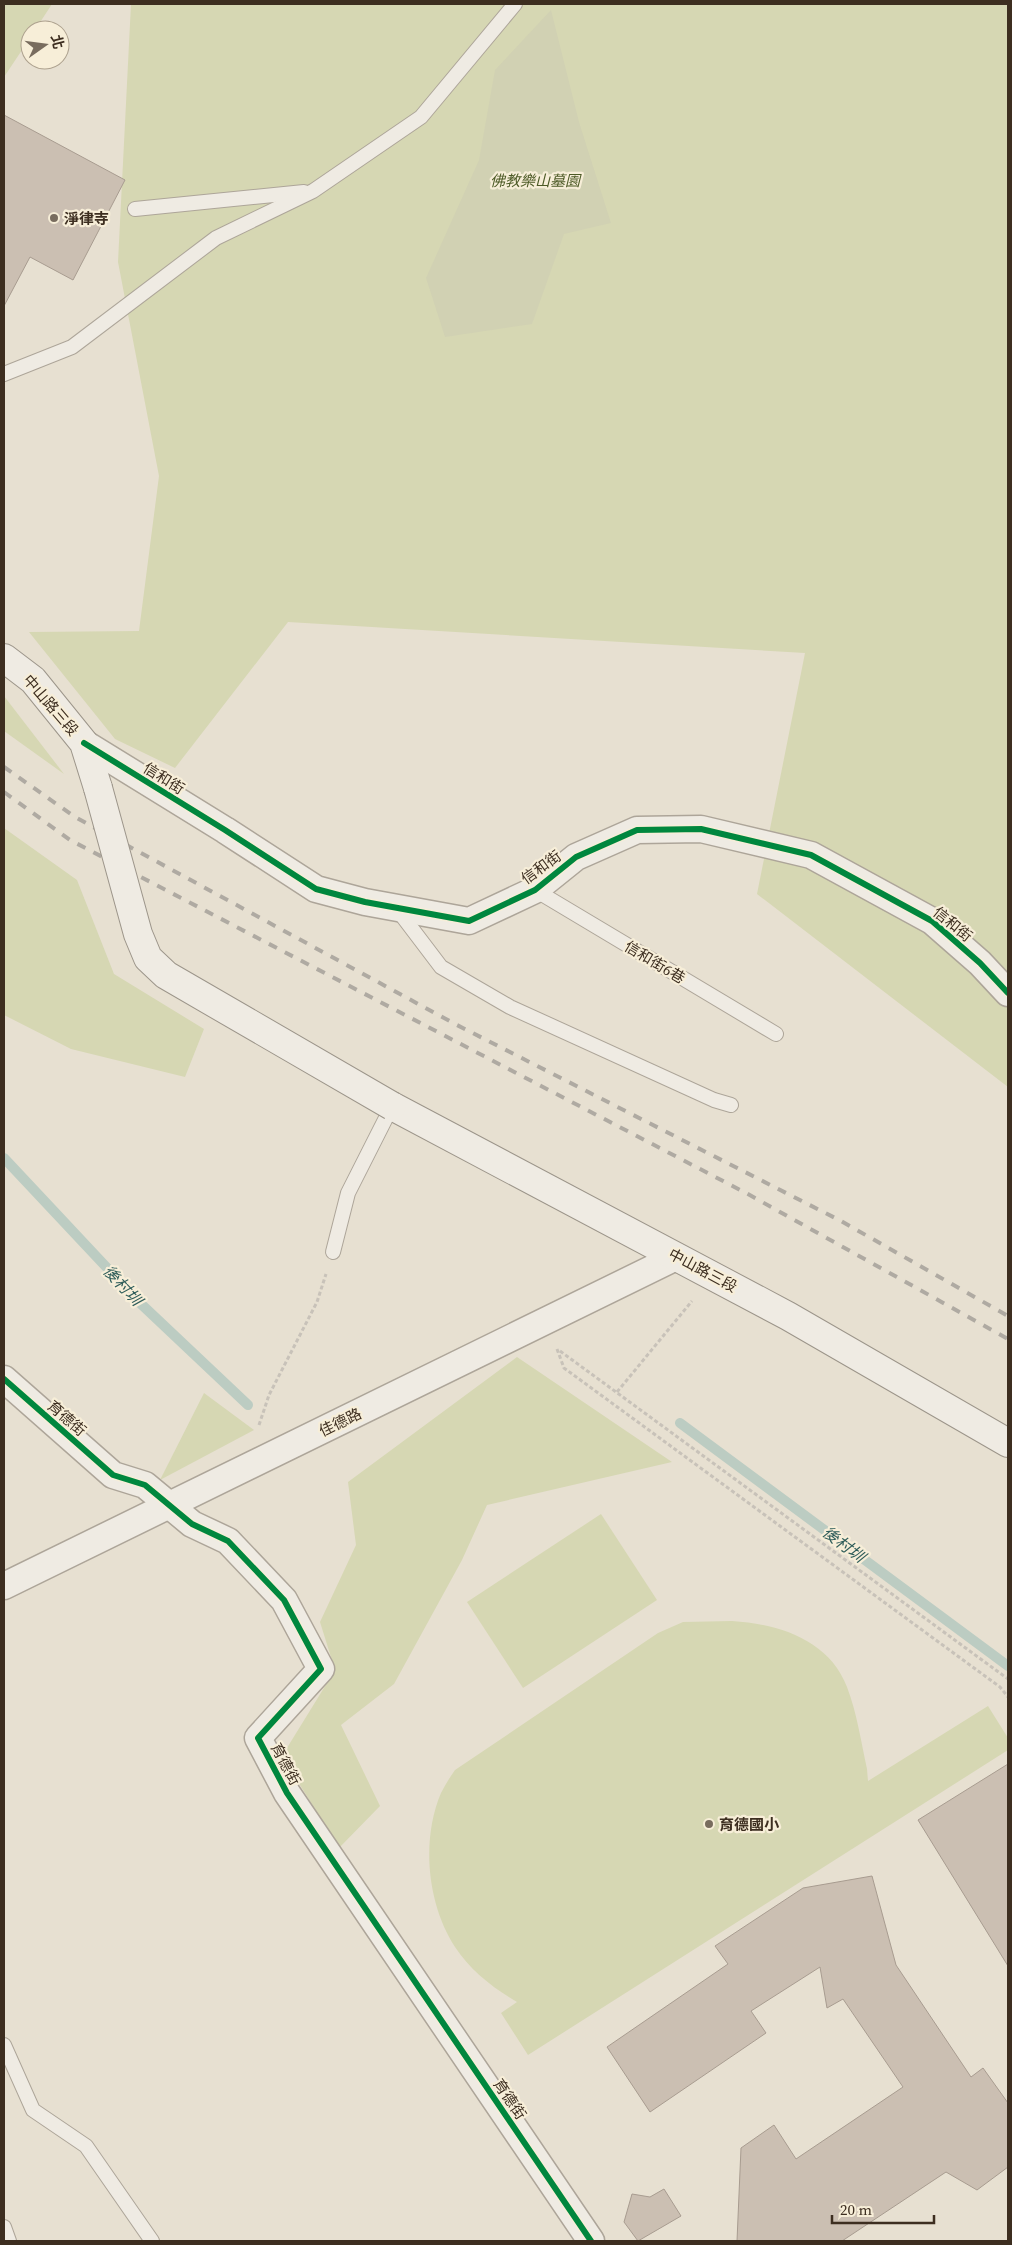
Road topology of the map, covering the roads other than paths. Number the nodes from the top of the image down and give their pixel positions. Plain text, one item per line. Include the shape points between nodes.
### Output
1 (514, 4) edge
2 (313, 191) junction
3 (135, 209) dead end
4 (4, 374) edge
5 (4, 658) edge
6 (84, 743) junction
7 (535, 890) junction
8 (396, 906) junction
9 (1008, 993) edge
10 (776, 1034) dead end
11 (731, 1105) dead end
12 (392, 1106) junction
13 (332, 1252) road end
14 (676, 1257) junction
15 (4, 1379) edge
16 (1008, 1443) edge
17 (169, 1505) junction
18 (4, 1586) edge
19 (4, 2045) edge
20 (4, 2227) edge
21 (9, 2241) edge
22 (152, 2241) edge
23 (591, 2241) edge

1 - 2 lane via 422,117
2 - 3 lane
2 - 4 lane via 216,238 72,347
5 - 6 main road, 中山路三段 via 33,680
6 - 8 street, 信和街 via 316,890
6 - 12 main road, 中山路三段, bridge via 138,934 148,958 166,975
7 - 8 street, 信和街 via 469,921
7 - 9 street, 信和街 via 576,857 638,830 701,829 811,855 875,889 932,921 980,963
7 - 10 lane, 信和街6巷
8 - 11 lane via 441,967 510,1007
12 - 13 lane via 348,1193
12 - 14 main road, 中山路三段
14 - 16 main road, 中山路三段 via 788,1316
14 - 17 street, 佳德路
15 - 17 street, 育德街 via 113,1475 145,1485
17 - 18 street, 佳德路
17 - 23 street, 育德街 via 192,1524 228,1541 284,1600 321,1669 258,1738 288,1793
19 - 22 lane via 33,2110 86,2146
20 - 21 lane

